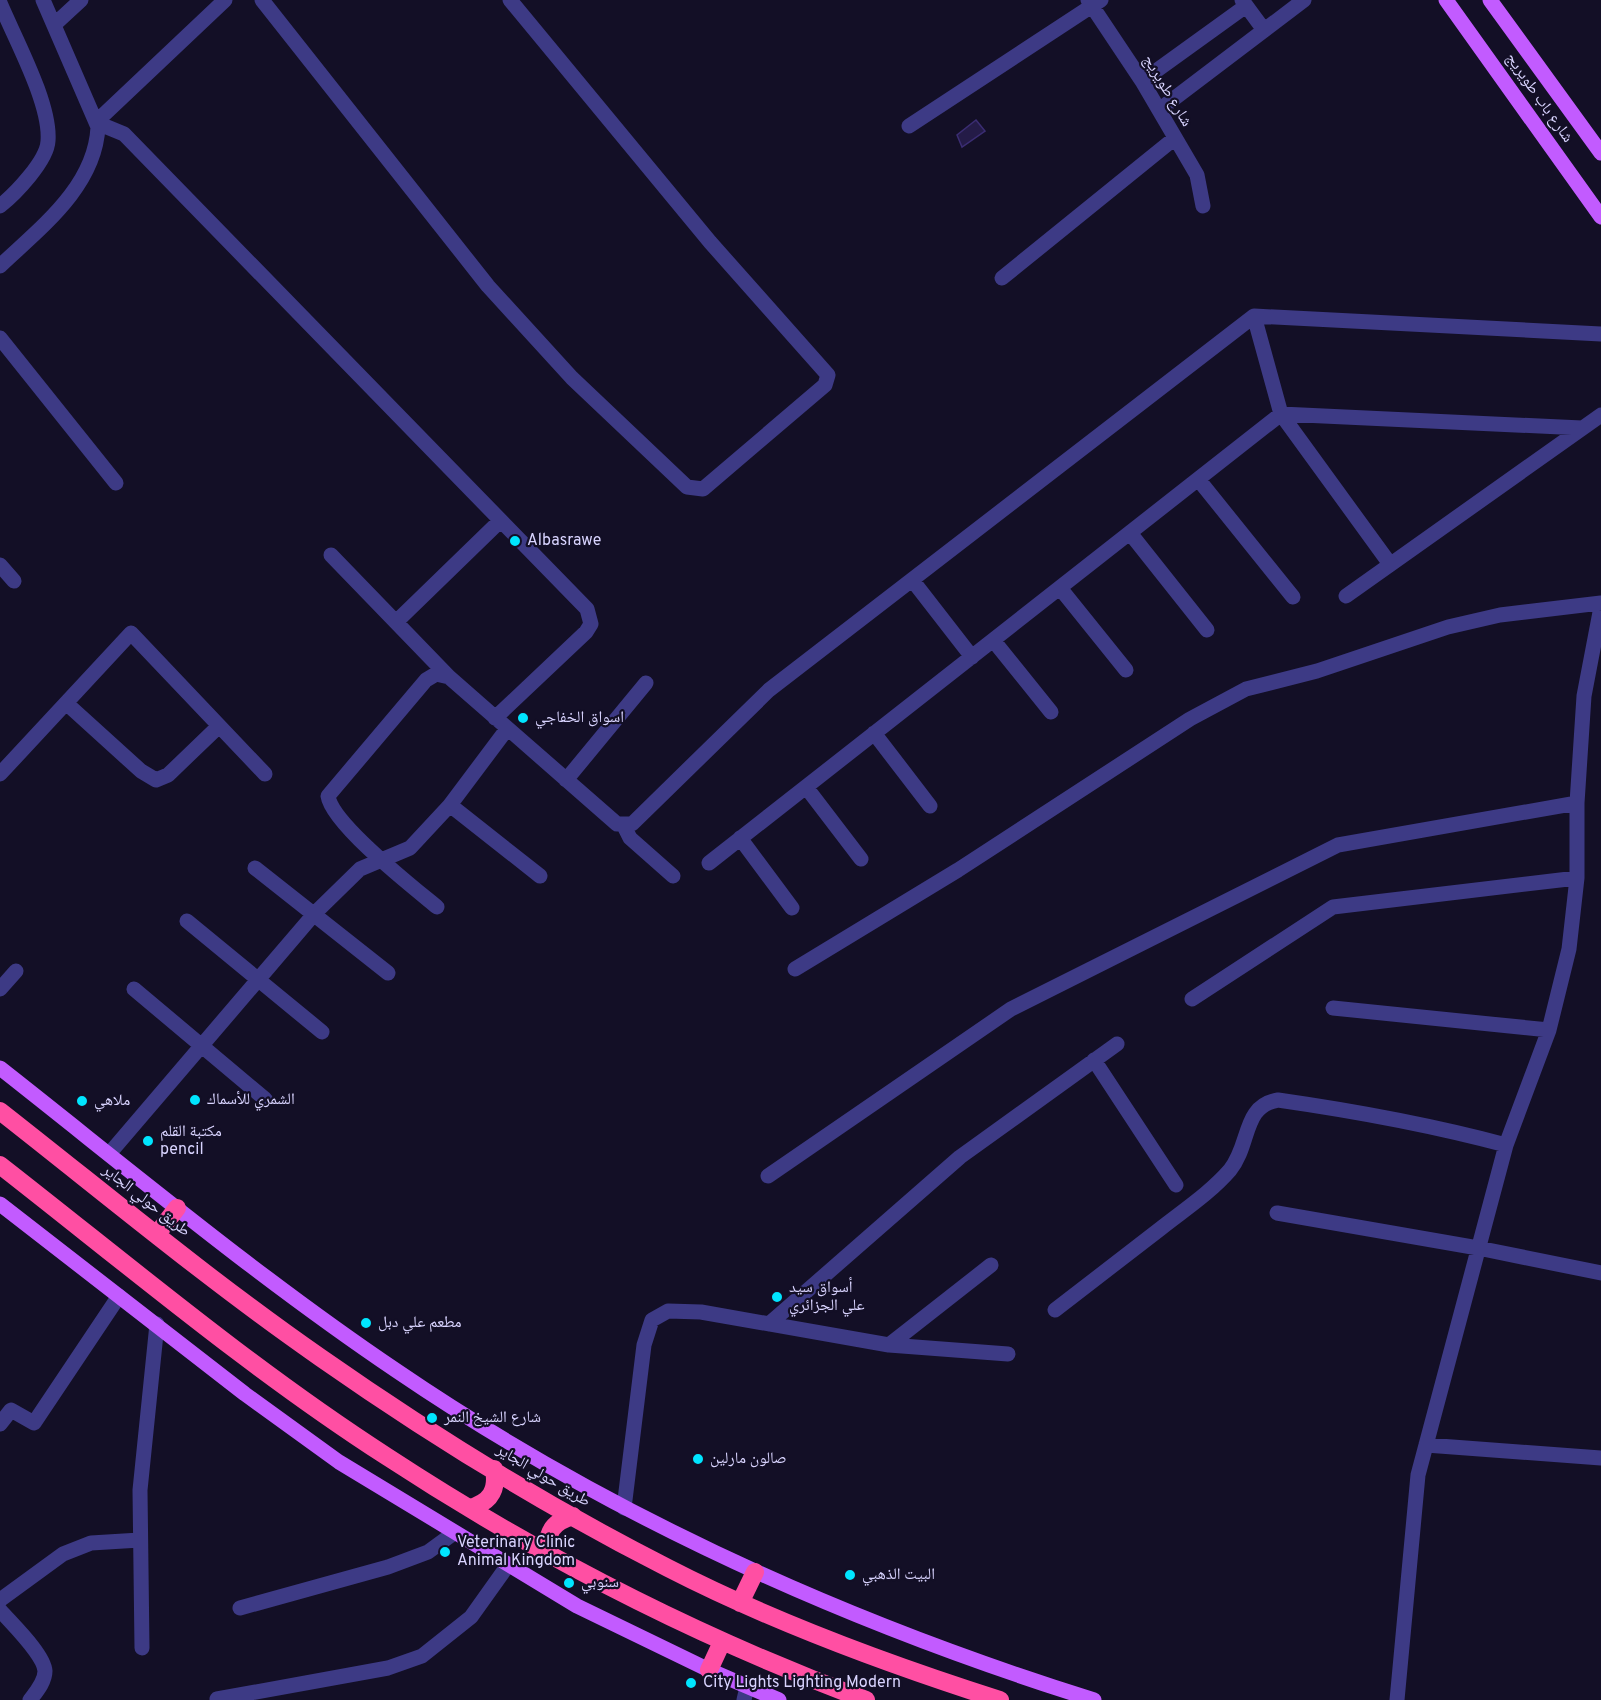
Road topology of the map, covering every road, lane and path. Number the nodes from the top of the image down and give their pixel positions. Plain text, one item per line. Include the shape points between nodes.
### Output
1 (44, 0) edge
2 (81, 0) edge
3 (225, 0) edge
4 (262, 0) edge
5 (510, 0) edge
6 (1304, 0) edge
7 (1446, 0) edge
8 (1490, 0) edge
9 (1094, 2) edge
10 (0, 3) edge
11 (1244, 3) edge
12 (55, 24) junction
13 (1264, 30) junction
14 (1142, 81) junction
15 (1159, 110) junction
16 (97, 125) junction
17 (909, 126) dead end
18 (1175, 138) junction
19 (1601, 153) edge
20 (0, 206) edge
21 (1203, 206) dead end
22 (1601, 218) edge
23 (0, 266) edge
24 (1002, 278) dead end
25 (1254, 316) junction
26 (1601, 334) edge
27 (0, 338) edge
28 (1281, 414) junction
29 (1601, 415) edge
30 (1582, 428) junction
31 (1198, 479) junction
32 (116, 483) dead end
33 (500, 521) junction
34 (1130, 533) junction
35 (332, 555) dead end
36 (1390, 564) junction
37 (0, 565) edge
38 (14, 581) dead end
39 (913, 581) junction
40 (1060, 588) junction
41 (1346, 596) dead end
42 (1293, 597) dead end
43 (1601, 605) edge
44 (396, 622) junction
45 (1207, 630) dead end
46 (993, 640) junction
47 (972, 657) junction
48 (1126, 670) dead end
49 (449, 677) junction
50 (646, 683) dead end
51 (66, 703) junction
52 (1051, 712) dead end
53 (495, 718) junction
54 (219, 726) junction
55 (507, 729) junction
56 (874, 734) junction
57 (0, 774) edge
58 (265, 774) dead end
59 (566, 780) junction
60 (806, 787) junction
61 (1577, 803) junction
62 (450, 805) junction
63 (930, 806) dead end
64 (624, 826) junction
65 (740, 838) junction
66 (861, 859) dead end
67 (380, 860) junction
68 (709, 863) dead end
69 (255, 868) dead end
70 (540, 876) dead end
71 (673, 876) dead end
72 (1577, 878) junction
73 (437, 907) dead end
74 (792, 908) dead end
75 (315, 913) junction
76 (187, 921) dead end
77 (795, 969) dead end
78 (16, 971) dead end
79 (388, 973) dead end
80 (258, 980) junction
81 (0, 988) edge
82 (134, 989) dead end
83 (1192, 999) dead end
84 (1334, 1008) dead end
85 (1549, 1030) junction
86 (322, 1032) dead end
87 (1117, 1044) dead end
88 (202, 1045) junction
89 (1094, 1060) junction
90 (0, 1068) edge
91 (266, 1099) dead end
92 (0, 1111) edge
93 (1506, 1145) junction
94 (109, 1154) junction
95 (0, 1165) edge
96 (768, 1176) dead end
97 (1176, 1185) dead end
98 (1, 1208) edge
99 (177, 1208) junction
100 (1277, 1213) dead end
101 (157, 1234) junction
102 (1478, 1248) junction
103 (991, 1265) dead end
104 (1601, 1273) edge
105 (119, 1296) junction
106 (1055, 1310) dead end
107 (157, 1324) junction
108 (769, 1324) junction
109 (889, 1345) junction
110 (1008, 1354) dead end
111 (0, 1424) edge
112 (1426, 1445) junction
113 (1601, 1458) edge
114 (494, 1469) junction
115 (470, 1508) junction
116 (624, 1508) junction
117 (573, 1516) junction
118 (454, 1533) junction
119 (140, 1539) junction
120 (549, 1554) junction
121 (508, 1564) junction
122 (755, 1572) junction
123 (0, 1600) edge
124 (740, 1603) junction
125 (240, 1608) dead end
126 (0, 1610) edge
127 (722, 1642) junction
128 (142, 1648) dead end
129 (709, 1670) junction
130 (746, 1694) edge
131 (217, 1699) edge
132 (30, 1700) edge
133 (779, 1700) edge
134 (866, 1700) edge
135 (1000, 1700) edge
136 (1094, 1700) edge
137 (1397, 1700) edge

1 - 12 street
2 - 12 street
3 - 16 street
4 - 5 street via 488,286 572,378 687,487 703,489 825,385 828,375 710,242
6 - 13 street
7 - 22 main road, شارع باب طويريج
8 - 19 main road, شارع باب طويريج
9 - 14 street, شارع طويريج
9 - 17 street
10 - 20 street via 42,102 48,142 25,184
11 - 13 street
11 - 14 street
12 - 16 street
13 - 15 street
14 - 15 street, شارع طويريج
15 - 18 street, شارع طويريج
16 - 23 street via 97,144 82,180
16 - 33 street via 124,134
18 - 21 street, شارع طويريج via 1197,175
18 - 24 street
25 - 26 street
25 - 28 street
25 - 39 street
27 - 32 street
28 - 30 street
28 - 31 street
28 - 36 street
29 - 30 street
30 - 36 street
31 - 34 street
31 - 42 street
33 - 44 street
33 - 53 street via 586,609 591,624
34 - 40 street
34 - 45 street
35 - 44 street
36 - 41 street
37 - 38 street
39 - 47 street
39 - 64 street via 769,690 639,819
40 - 46 street
40 - 48 street
43 - 61 street via 1584,696
43 - 77 street via 1500,615 1448,627 1317,671 1246,689 1180,725 958,870
44 - 49 street
46 - 47 street
46 - 52 street
47 - 56 street
49 - 53 street
49 - 67 street via 436,674 426,680 328,796 334,810
50 - 59 street
51 - 54 street via 156,780 168,775
51 - 54 street via 131,633
51 - 57 street
53 - 55 street
54 - 58 street
55 - 59 street
55 - 62 street
56 - 60 street
56 - 63 street
59 - 64 street
60 - 65 street
60 - 66 street
61 - 72 street
61 - 96 street via 1338,845 1011,1009
62 - 67 street via 410,848
62 - 70 street
64 - 71 street via 630,838
65 - 68 street
65 - 74 street
67 - 73 street
67 - 75 street via 350,877
69 - 75 street
72 - 83 street via 1333,907
72 - 85 street via 1569,949
75 - 79 street
75 - 80 street
76 - 80 street
78 - 81 street
80 - 86 street
80 - 88 street
82 - 88 street
84 - 85 street
85 - 93 street
87 - 89 street
88 - 91 street
88 - 94 street
89 - 97 street
89 - 108 street via 960,1157
90 - 94 main road
92 - 101 highway, طريق حولي الجاير
93 - 102 street
93 - 106 street via 1385,1118 1278,1100 1266,1102 1253,1116 1239,1158 1217,1185
94 - 99 main road
95 - 115 highway via 256,1365 385,1456
98 - 105 main road
99 - 101 highway
99 - 116 main road via 399,1372 494,1433
100 - 102 street
101 - 114 highway, طريق حولي الجاير via 322,1359
102 - 104 street
102 - 112 street
103 - 109 street
105 - 107 main road
105 - 111 street via 34,1423 11,1410
107 - 118 main road via 339,1462
107 - 119 street via 140,1490
108 - 109 street
108 - 116 street via 701,1312 668,1311 652,1320 644,1345
109 - 110 street
112 - 113 street
112 - 137 street via 1418,1475
114 - 115 highway via 497,1482 492,1495 483,1504
114 - 117 highway, طريق حولي الجاير
115 - 120 highway
116 - 122 main road
117 - 120 highway via 550,1528 546,1541
117 - 124 highway, طريق حولي الجاير
118 - 121 main road
118 - 125 street via 428,1552 388,1567
119 - 123 street via 91,1543 63,1554
119 - 128 street
120 - 127 highway
121 - 129 main road via 577,1606
121 - 131 street via 471,1617 422,1656 388,1668
122 - 124 highway
122 - 136 main road via 906,1634
124 - 135 highway, طريق حولي الجاير
126 - 132 street via 39,1655 45,1670
127 - 129 highway
127 - 134 highway
129 - 130 main road
130 - 133 main road

